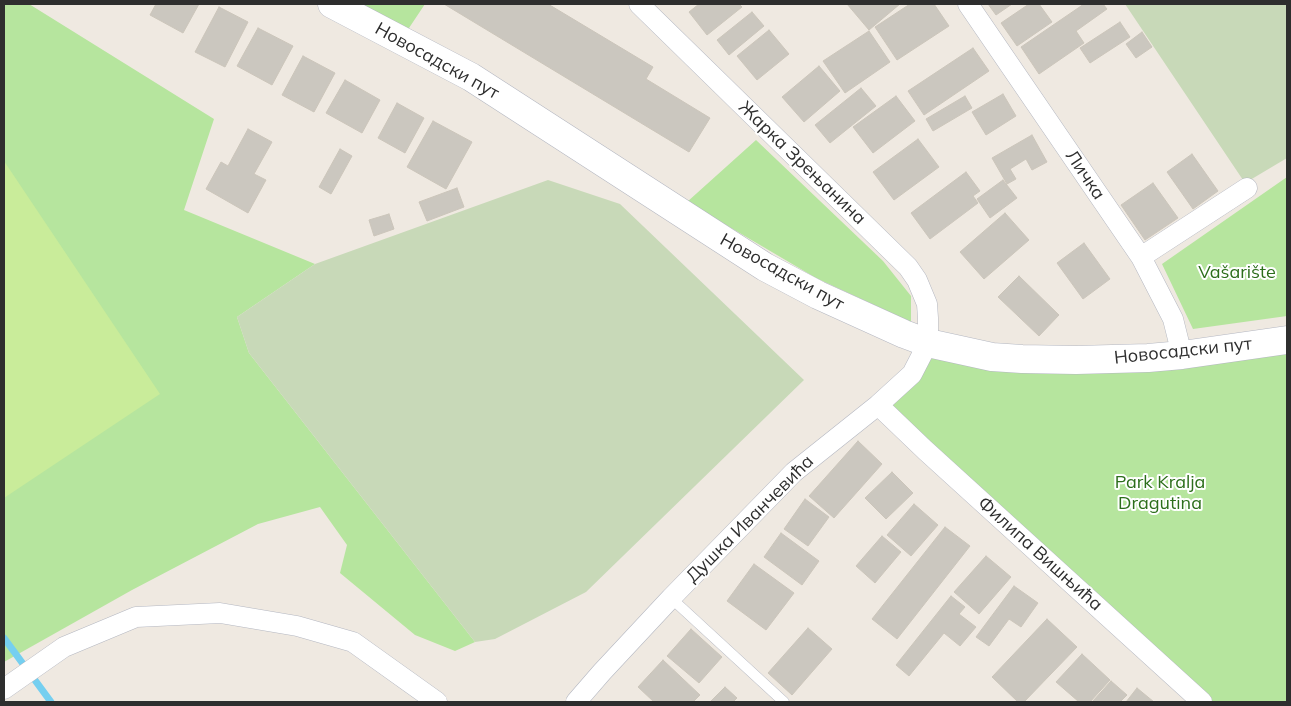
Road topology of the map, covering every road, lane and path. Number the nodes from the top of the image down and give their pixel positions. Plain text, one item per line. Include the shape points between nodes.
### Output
1 (332, 4) edge
2 (639, 4) edge
3 (968, 4) edge
4 (1247, 188) dead end
5 (1141, 258) junction
6 (1287, 340) edge
7 (928, 343) junction
8 (1182, 355) junction
9 (878, 405) junction
10 (672, 598) junction
11 (4, 689) edge
12 (437, 702) edge
13 (576, 702) edge
14 (784, 702) edge
15 (1202, 702) edge

1 - 7 main road, Новосадски пут via 471,77 765,267 818,295
2 - 7 street, Жарка Зрењанина via 908,267 926,304
3 - 5 street, Личка
4 - 5 street
5 - 8 street, Личка via 1172,319
6 - 8 main road, Новосадски пут
7 - 8 main road, Новосадски пут via 982,355 1022,359
7 - 9 street, Душка Иванчевића via 912,374
9 - 10 street, Душка Иванчевића via 794,472
9 - 15 street, Филипа Вишњића
10 - 13 street, Душка Иванчевића
10 - 14 lane
11 - 12 street via 64,647 136,617 220,613 297,626 353,642

